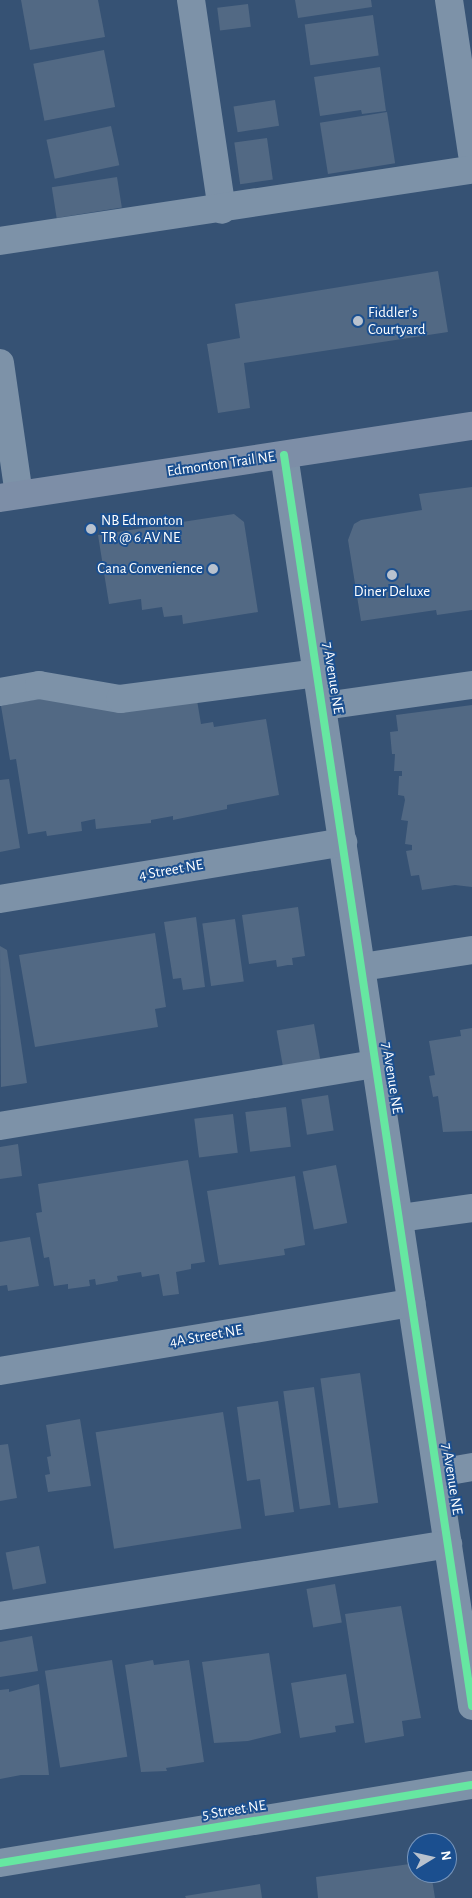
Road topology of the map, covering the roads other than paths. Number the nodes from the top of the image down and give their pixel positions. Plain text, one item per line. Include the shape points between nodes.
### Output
1 (191, 0) edge
2 (449, 0) edge
3 (472, 154) edge
4 (472, 170) edge
5 (222, 210) junction
6 (0, 241) edge
7 (0, 363) edge
8 (472, 426) edge
9 (284, 455) junction
10 (10, 496) edge
11 (318, 673) junction
12 (472, 685) edge
13 (0, 692) edge
14 (324, 706) junction
15 (343, 842) junction
16 (0, 899) edge
17 (472, 950) edge
18 (362, 967) junction
19 (376, 1064) junction
20 (0, 1126) edge
21 (472, 1208) edge
22 (400, 1218) junction
23 (411, 1303) junction
24 (0, 1371) edge
25 (472, 1468) edge
26 (438, 1473) junction
27 (448, 1544) junction
28 (0, 1616) edge
29 (472, 1706) edge
30 (472, 1785) edge
31 (0, 1862) edge

1 - 5 street
2 - 3 street
4 - 5 street
5 - 6 street
7 - 10 street
8 - 9 main road, Edmonton Trail NE
9 - 10 main road, Edmonton Trail NE
9 - 11 street, 7 Avenue NE
11 - 13 street via 120,699 39,685
11 - 14 street, 7 Avenue NE
12 - 14 street
14 - 15 street, 7 Avenue NE
15 - 16 street, 4 Street NE
15 - 18 street, 7 Avenue NE
17 - 18 street
18 - 19 street, 7 Avenue NE
19 - 20 street
19 - 22 street, 7 Avenue NE
21 - 22 street
22 - 23 street, 7 Avenue NE
23 - 24 street, 4A Street NE
23 - 26 street, 7 Avenue NE
25 - 26 street
26 - 27 street, 7 Avenue NE
27 - 28 street
27 - 29 street, 7 Avenue NE
30 - 31 street, 5 Street NE

